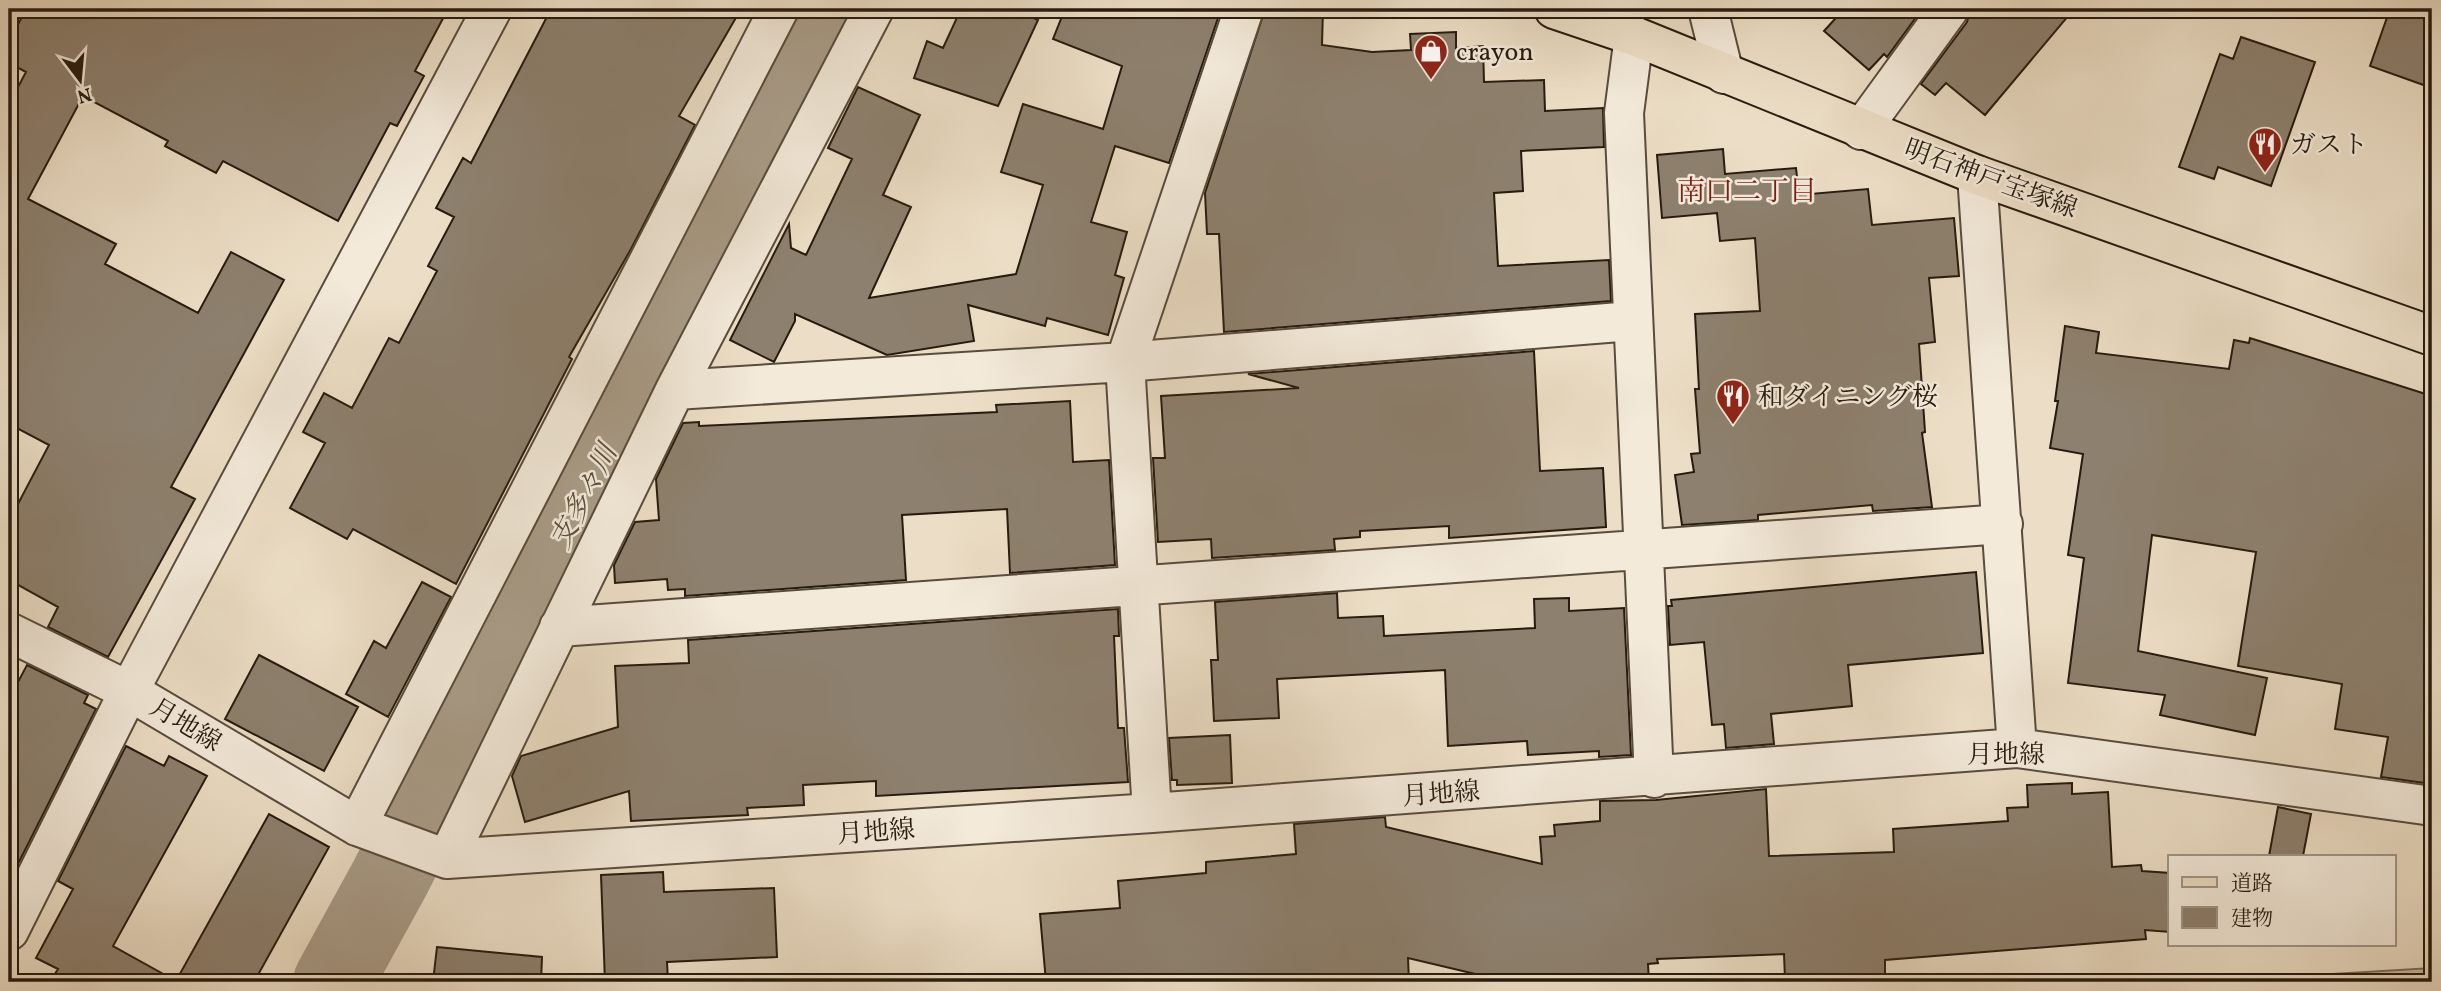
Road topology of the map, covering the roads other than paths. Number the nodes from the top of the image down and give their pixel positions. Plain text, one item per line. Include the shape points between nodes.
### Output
1 (492, 9) edge
2 (779, 9) edge
3 (874, 9) edge
4 (1244, 9) edge
5 (1553, 9) edge
6 (1708, 9) edge
7 (1949, 9) edge
8 (1634, 36) junction
9 (1724, 74) junction
10 (1861, 130) junction
11 (1976, 175) junction
12 (1632, 321) junction
13 (2432, 336) edge
14 (1125, 362) junction
15 (675, 390) junction
16 (2003, 524) junction
17 (1643, 550) junction
18 (1139, 587) junction
19 (559, 628) junction
20 (9, 632) edge
21 (129, 691) junction
22 (2017, 748) junction
23 (1654, 778) junction
24 (2432, 806) edge
25 (1152, 813) junction
26 (363, 828) junction
27 (438, 856) junction
28 (22, 875) edge
29 (9, 931) edge

1 - 21 street
2 - 26 street
3 - 15 street
4 - 14 street
5 - 8 main road, 明石神戸宝塚線
6 - 9 street
7 - 10 street
8 - 9 main road, 明石神戸宝塚線
8 - 12 street via 1625,113
9 - 10 main road, 明石神戸宝塚線
10 - 11 main road, 明石神戸宝塚線
11 - 13 main road, 明石神戸宝塚線
11 - 16 street
12 - 14 street
12 - 17 street
14 - 15 street
14 - 18 street
15 - 19 street
16 - 17 street
16 - 22 street
17 - 18 street
17 - 23 street
18 - 19 street
18 - 25 street
19 - 27 street
20 - 21 street, 月地線
21 - 26 street, 月地線
21 - 28 street
22 - 23 street, 月地線
22 - 24 street, 月地線
23 - 25 street, 月地線
25 - 27 street, 月地線
26 - 27 street, 月地線
28 - 29 street

